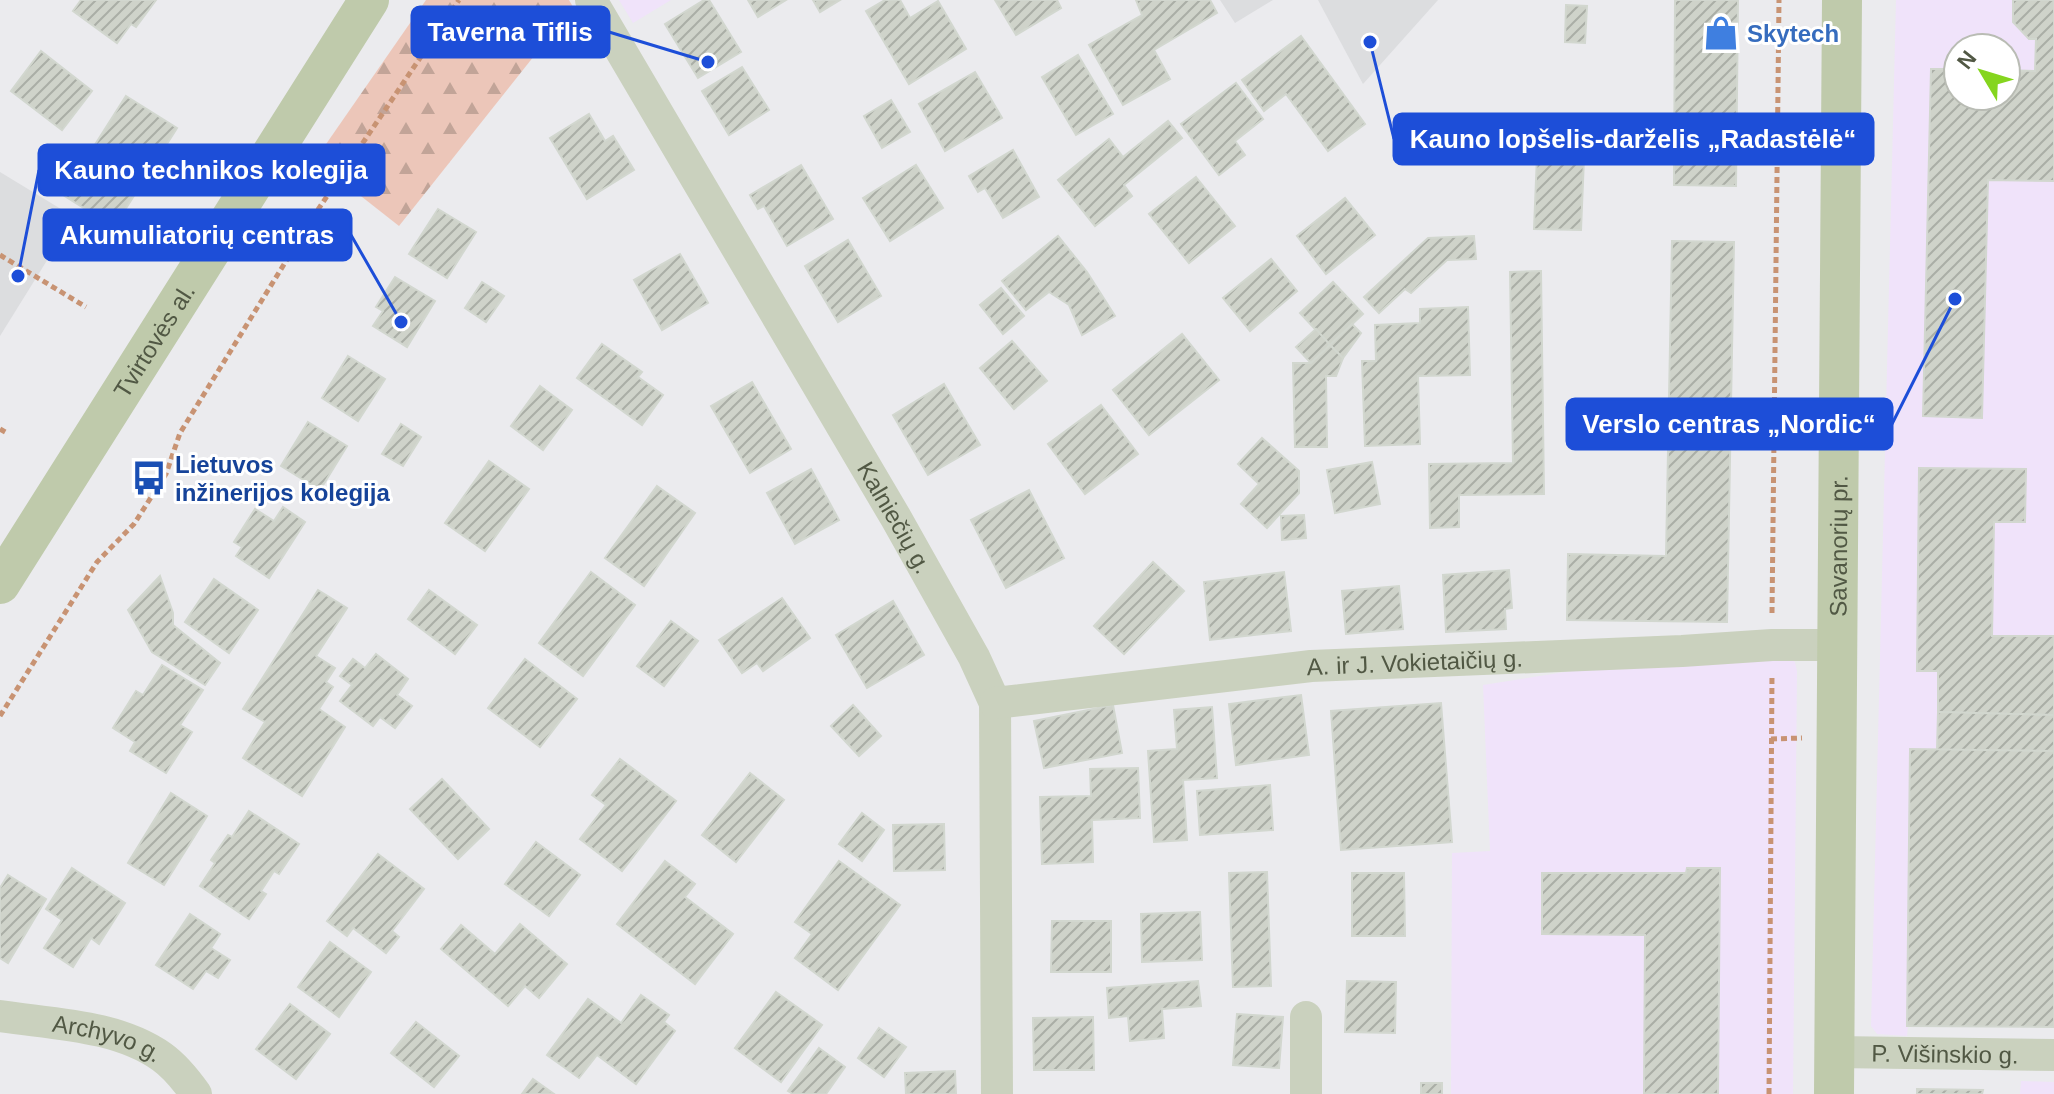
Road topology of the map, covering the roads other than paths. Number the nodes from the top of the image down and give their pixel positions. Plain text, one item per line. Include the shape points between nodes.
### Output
1 (369, 0) edge
2 (591, 0) edge
3 (1842, 0) edge
4 (5, 571) edge
5 (1838, 645) junction
6 (995, 703) junction
7 (0, 1016) edge
8 (1306, 1017) dead end
9 (1835, 1052) junction
10 (2054, 1055) edge
11 (196, 1094) edge
12 (997, 1094) edge
13 (1306, 1094) edge
14 (1834, 1094) edge

1 - 4 main road, Tvirtovės al.
2 - 6 street, Kalniečių g. via 896,518
3 - 5 main road, Savanorių pr.
5 - 6 street, A. ir J. Vokietaičių g. via 1311,666
5 - 9 main road, Savanorių pr.
6 - 12 street, Kalniečių g.
7 - 11 street, Archyvo g. via 91,1029 130,1041 161,1056
8 - 13 street
9 - 10 street, P. Višinskio g.
9 - 14 main road, Savanorių pr.

